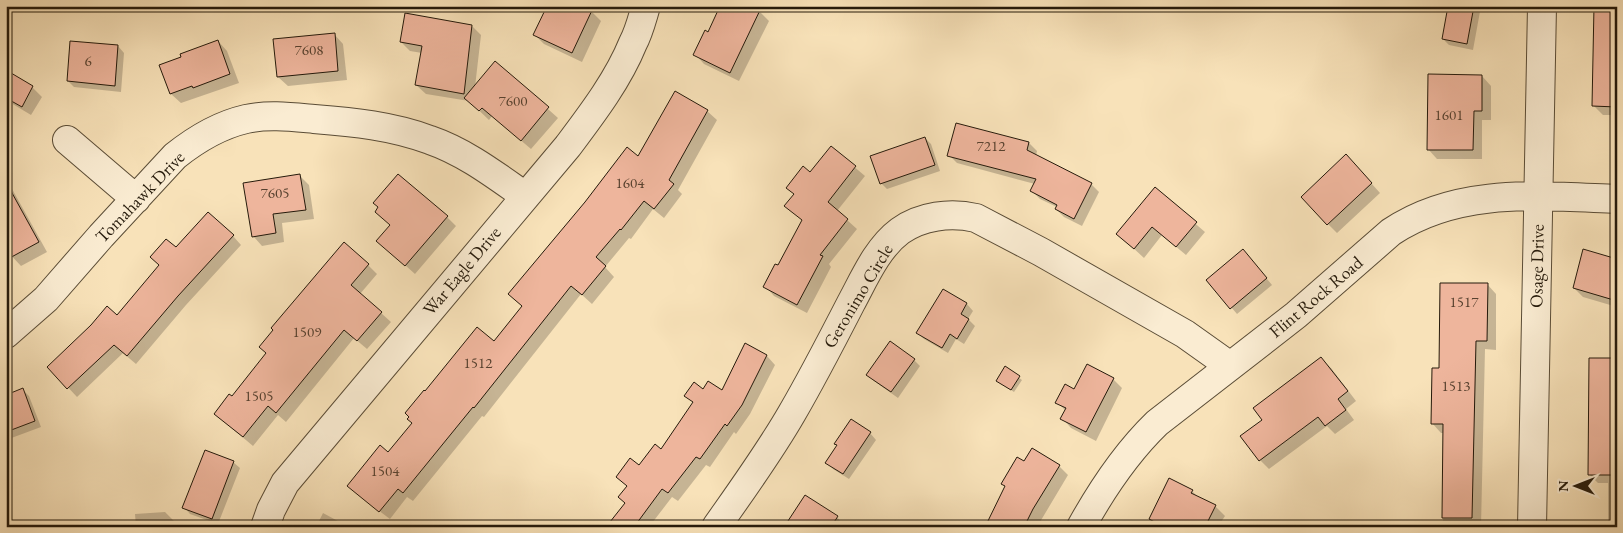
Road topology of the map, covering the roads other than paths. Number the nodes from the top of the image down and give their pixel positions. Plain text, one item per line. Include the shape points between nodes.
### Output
1 (646, 6) edge
2 (1542, 6) edge
3 (67, 140) dead end
4 (525, 196) junction
5 (1538, 196) junction
6 (136, 199) junction
7 (1617, 199) edge
8 (6, 334) edge
9 (1230, 366) junction
10 (265, 527) edge
11 (716, 527) edge
12 (1081, 527) edge
13 (1532, 527) edge

1 - 4 street, War Eagle Drive via 633,44 614,80 584,125
2 - 5 street, Osage Drive
3 - 6 street
4 - 6 street, Tomahawk Drive via 467,157 431,140 353,122 264,116 244,119 215,130 186,148
4 - 10 street, War Eagle Drive via 285,483
5 - 7 street, Flint Rock Road
5 - 9 street, Flint Rock Road via 1465,202 1427,213 1403,225
5 - 13 street, Osage Drive
6 - 8 street, Tomahawk Drive via 46,299
9 - 11 street, Geronimo Circle via 1185,334 976,218 945,215 925,219 899,232 884,246 792,414
9 - 12 street, Flint Rock Road via 1143,437 1115,471

